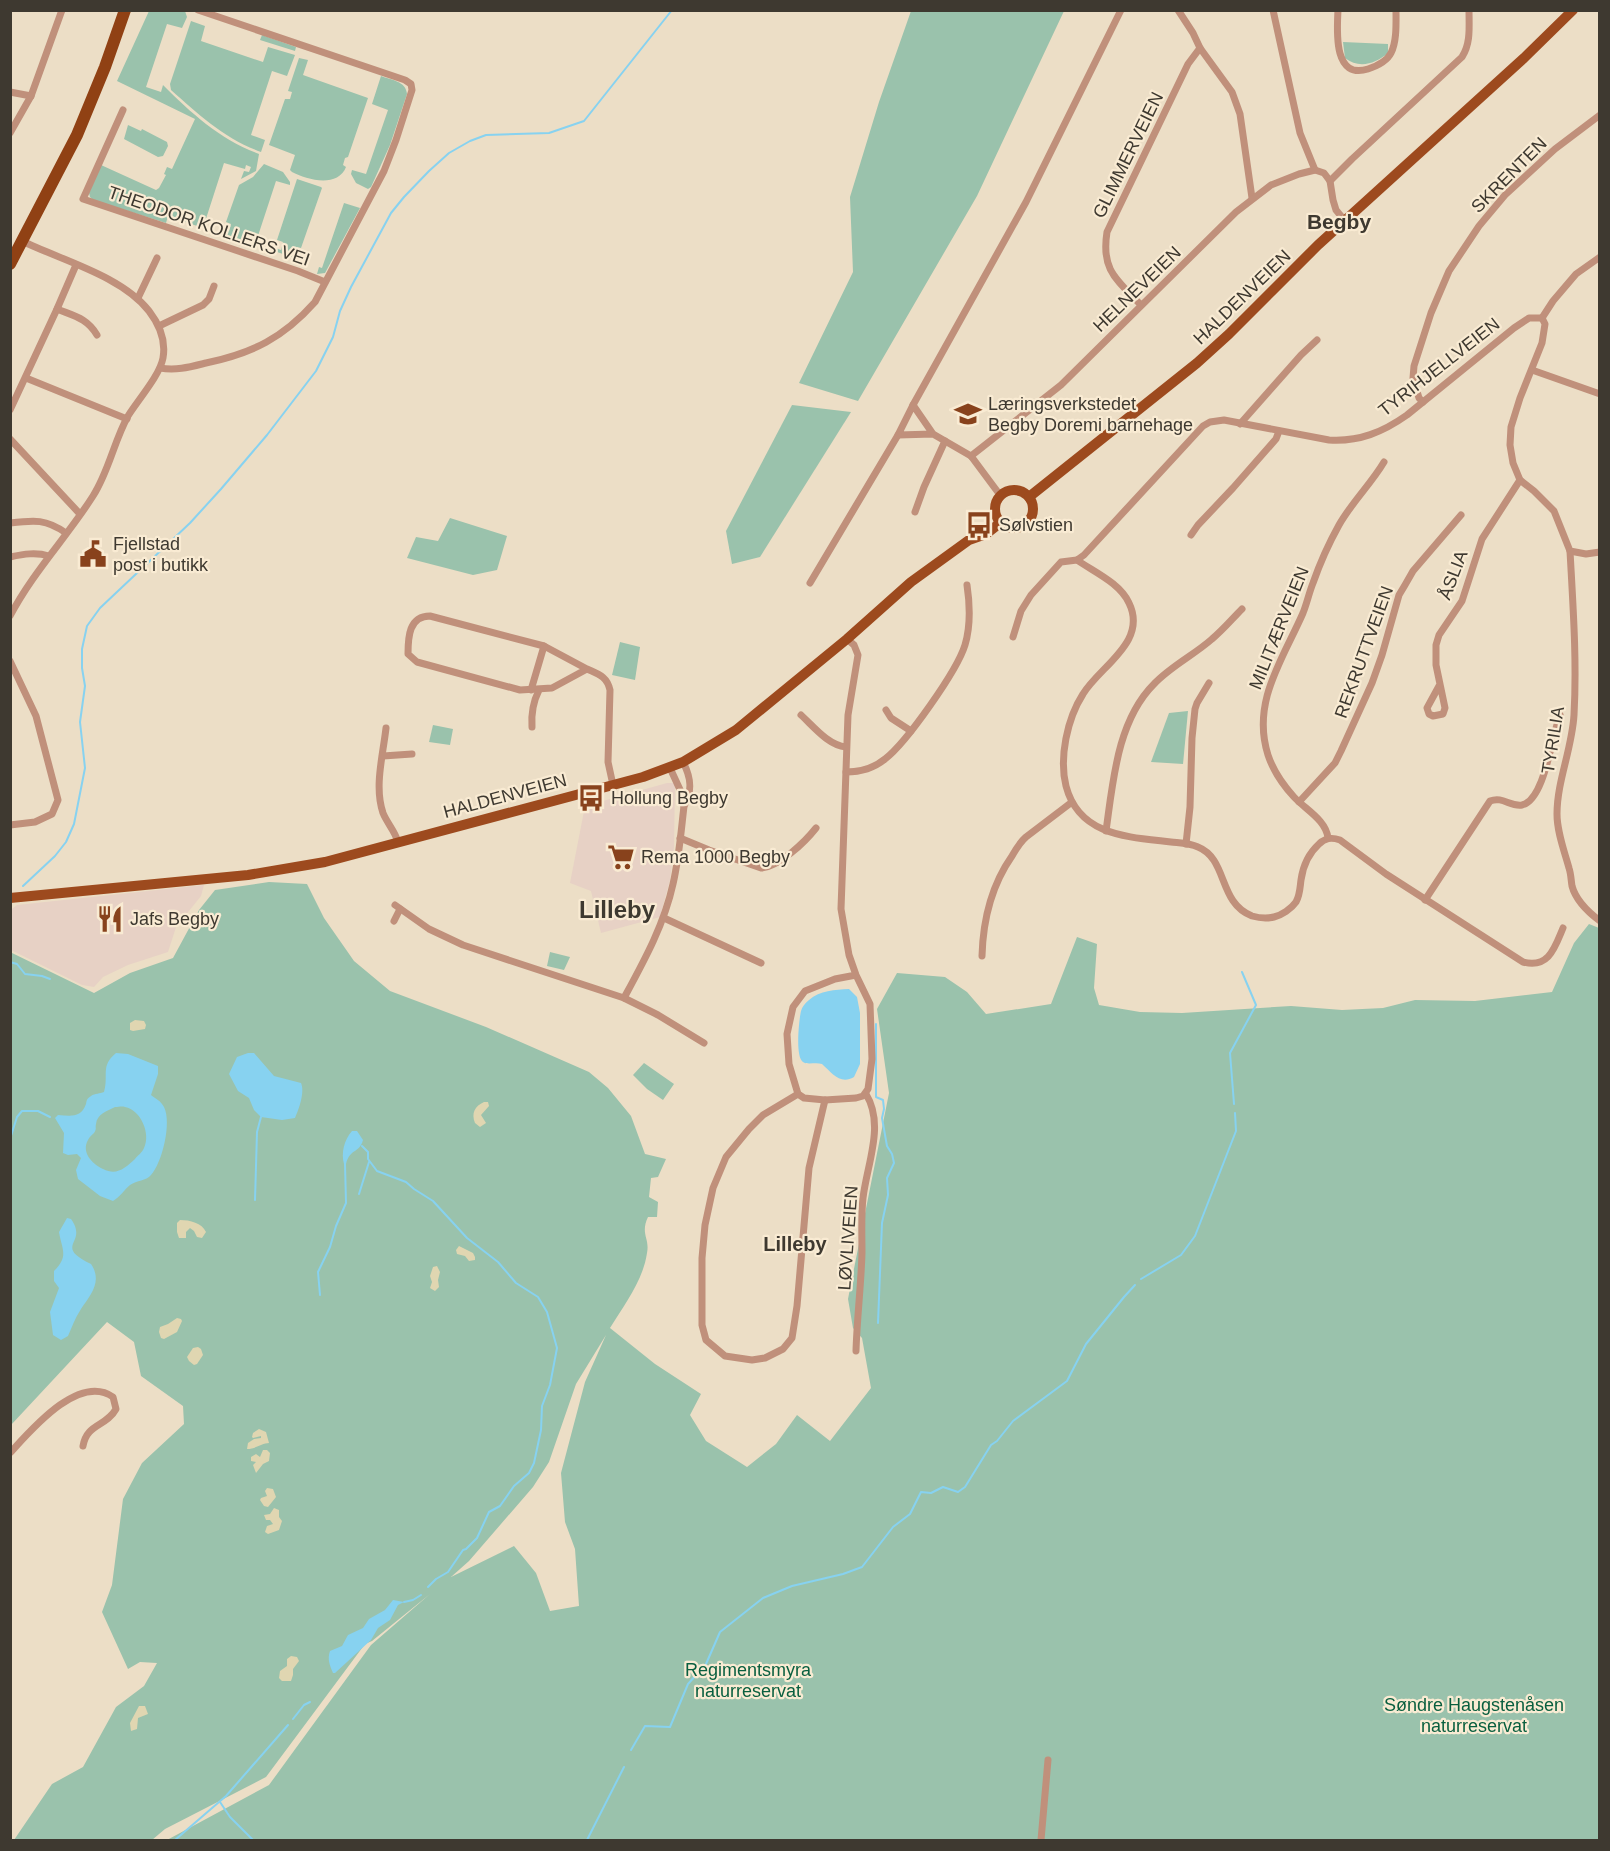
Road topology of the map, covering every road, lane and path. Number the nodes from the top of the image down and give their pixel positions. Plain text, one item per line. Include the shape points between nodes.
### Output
1 (63, 10) edge
2 (124, 10) edge
3 (132, 10) edge
4 (198, 10) edge
5 (1121, 10) edge
6 (1178, 10) edge
7 (1273, 10) edge
8 (1338, 10) edge
9 (1396, 10) edge
10 (1469, 10) edge
11 (1573, 10) edge
12 (1200, 48) junction
13 (105, 67) junction
14 (10, 92) edge
15 (31, 96) junction
16 (123, 110) dead end
17 (1599, 115) edge
18 (10, 133) edge
19 (1315, 170) junction
20 (1330, 181) junction
21 (1252, 198) junction
22 (1345, 221) junction
23 (22, 241) junction
24 (1599, 256) edge
25 (158, 258) dead end
26 (10, 264) edge
27 (76, 265) junction
28 (325, 282) junction
29 (214, 286) dead end
30 (138, 298) junction
31 (1141, 305) junction
32 (57, 309) junction
33 (1542, 318) junction
34 (159, 326) junction
35 (97, 335) dead end
36 (1317, 340) dead end
37 (160, 368) junction
38 (1532, 370) junction
39 (26, 378) junction
40 (1599, 394) edge
41 (1423, 402) junction
42 (913, 405) junction
43 (10, 411) edge
44 (127, 419) junction
45 (1240, 424) junction
46 (1279, 431) junction
47 (933, 434) junction
48 (898, 435) junction
49 (10, 439) edge
50 (945, 441) junction
51 (971, 456) junction
52 (1384, 462) dead end
53 (1520, 480) junction
54 (1000, 495) junction
55 (1029, 497) junction
56 (915, 512) dead end
57 (80, 514) junction
58 (1461, 514) dead end
59 (10, 523) edge
60 (1000, 523) junction
61 (66, 533) junction
62 (1191, 536) dead end
63 (1570, 551) junction
64 (1599, 552) edge
65 (49, 556) junction
66 (10, 557) edge
67 (1077, 560) junction
68 (810, 583) dead end
69 (967, 585) dead end
70 (1242, 609) dead end
71 (10, 616) edge
72 (1013, 637) dead end
73 (847, 639) junction
74 (543, 646) junction
75 (10, 661) edge
76 (586, 669) junction
77 (1209, 683) dead end
78 (1439, 686) dead end
79 (535, 690) junction
80 (886, 710) dead end
81 (801, 715) dead end
82 (1560, 715) dead end
83 (532, 727) dead end
84 (386, 728) dead end
85 (911, 731) junction
86 (846, 747) junction
87 (412, 754) dead end
88 (383, 756) junction
89 (683, 762) junction
90 (670, 768) junction
91 (846, 772) junction
92 (613, 785) junction
93 (1072, 802) junction
94 (1299, 802) junction
95 (684, 806) junction
96 (10, 825) edge
97 (816, 828) dead end
98 (1106, 831) junction
99 (680, 837) junction
100 (1328, 838) junction
101 (398, 842) junction
102 (1186, 844) junction
103 (10, 898) edge
104 (1425, 900) junction
105 (664, 918) junction
106 (394, 921) dead end
107 (1599, 921) edge
108 (1563, 928) dead end
109 (982, 956) dead end
110 (761, 963) dead end
111 (855, 975) junction
112 (624, 998) junction
113 (704, 1043) dead end
114 (798, 1094) junction
115 (866, 1094) junction
116 (825, 1100) junction
117 (856, 1351) dead end
118 (83, 1446) dead end
119 (10, 1453) edge
120 (1048, 1760) dead end
121 (1041, 1840) edge

1 - 15 street
2 - 13 highway
3 - 13 highway
4 - 28 street, THEODOR KOLLERS VEI via 411,84 410,100 384,171
5 - 42 street via 1026,202
6 - 12 street
7 - 19 street via 1300,133
8 - 9 street via 1341,60 1348,67 1362,70 1381,63 1391,53
10 - 20 street via 1469,40 1462,57
11 - 22 main road, HALDENVEIEN
12 - 21 street via 1232,92 1240,114
12 - 31 street, GLIMMERVEIEN via 1188,64 1107,232 1108,266
13 - 23 highway via 77,135
14 - 15 street
15 - 18 street
16 - 28 street, THEODOR KOLLERS VEI via 83,198
17 - 41 street, SKRENTEN via 1505,195 1449,271 1414,366 1413,378
19 - 20 street
19 - 21 street, HELNEVEIEN via 1270,184
20 - 22 street via 1336,210
21 - 31 street, HELNEVEIEN
22 - 55 main road, HALDENVEIEN via 1197,363
23 - 26 highway
23 - 27 street
24 - 33 street via 1576,274
25 - 30 street
27 - 30 street via 120,285
27 - 32 street
28 - 37 street, THEODOR KOLLERS VEI via 304,315 264,344 231,358 176,370
29 - 34 street via 203,305
30 - 34 street
31 - 51 street, HELNEVEIEN via 1061,385
32 - 35 street via 81,318
32 - 39 street
33 - 38 street via 1545,329
33 - 41 street, TYRIHJELLVEIEN via 1529,318 1514,328
34 - 37 street via 164,355
36 - 45 street
37 - 44 street
38 - 40 street
38 - 53 street via 1511,428 1513,463
39 - 43 street
39 - 44 street
41 - 46 street, TYRIHJELLVEIEN via 1393,425 1368,437 1329,440
42 - 47 street
42 - 48 street
44 - 57 street via 100,484
45 - 46 street, TYRIHJELLVEIEN
45 - 67 street, TYRIHJELLVEIEN via 1217,420 1203,426
46 - 62 street
47 - 48 street
47 - 50 street
48 - 68 street
49 - 57 street
50 - 51 street
50 - 56 street
51 - 54 street
52 - 94 street, MILITÆRVEIEN via 1340,524 1264,703 1268,755
53 - 63 street, TYRILIA via 1554,511
53 - 78 street, ÅSLIA via 1482,539 1462,601 1439,635
54 - 55 main road via 1011,490
54 - 60 main road via 994,509
55 - 60 main road via 1033,509 1028,522 1015,529
57 - 61 street
58 - 94 street, REKRUTTVEIEN via 1413,571 1399,595 1372,682 1341,751
59 - 61 street via 39,520
60 - 73 main road, HALDENVEIEN via 962,544 910,582
61 - 65 street
63 - 64 street
63 - 107 street, TYRILIA via 1576,641 1574,717 1558,796 1558,830 1572,885 1583,906
65 - 66 street via 40,553
65 - 71 street
67 - 72 street, TYRIHJELLVEIEN via 1061,562 1031,595
67 - 93 street via 1118,589 1129,603 1133,622 1125,646 1088,687 1071,721 1063,768
69 - 85 street via 969,624 964,646
70 - 98 street via 1212,639 1162,675 1144,694 1121,744
73 - 86 street via 854,645 858,664 849,699
73 - 89 main road, HALDENVEIEN via 736,730
74 - 76 street
74 - 79 street
74 - 79 street via 430,616 417,619 409,632 408,654 417,662 520,690
75 - 96 street via 36,716 58,800 52,814 35,822
76 - 79 street via 552,688
76 - 92 street via 604,676 610,690 608,762
77 - 102 street via 1195,709
79 - 83 street
80 - 85 street
81 - 86 street via 837,746
82 - 104 street via 1547,768 1532,797 1518,805 1489,801
84 - 88 street
85 - 91 street via 883,761
86 - 91 street
87 - 88 street
88 - 101 street via 379,788 383,813
89 - 90 main road, HALDENVEIEN
89 - 95 street via 690,784
90 - 92 main road, HALDENVEIEN
90 - 95 street
91 - 111 street via 841,909
92 - 101 main road, HALDENVEIEN
93 - 98 street via 1085,819
93 - 109 street via 1020,842 1003,869 993,888
94 - 100 street, MILITÆRVEIEN via 1325,825
95 - 99 street
97 - 99 street via 770,868
98 - 102 street
99 - 105 street
100 - 102 street via 1306,861 1294,904 1280,915 1265,918 1239,909 1214,861 1203,850
100 - 104 street via 1340,840
101 - 103 main road, HALDENVEIEN via 284,870
104 - 108 street via 1527,963 1549,957
105 - 110 street
105 - 112 street
106 - 112 street via 398,907 429,929 463,945
111 - 114 street via 805,991 793,1007 787,1034 789,1064
111 - 115 street via 870,1004 872,1059
112 - 113 street
114 - 116 street
114 - 116 street via 763,1115 749,1129 726,1156 713,1188 702,1258 702,1325 706,1340 724,1356 765,1358 783,1349 792,1338 809,1168
115 - 116 street
115 - 117 street, LØVLIVEIEN via 873,1109 874,1141 863,1198
118 - 119 street via 90,1430 116,1409 108,1393 90,1390 68,1401 46,1415
120 - 121 street

